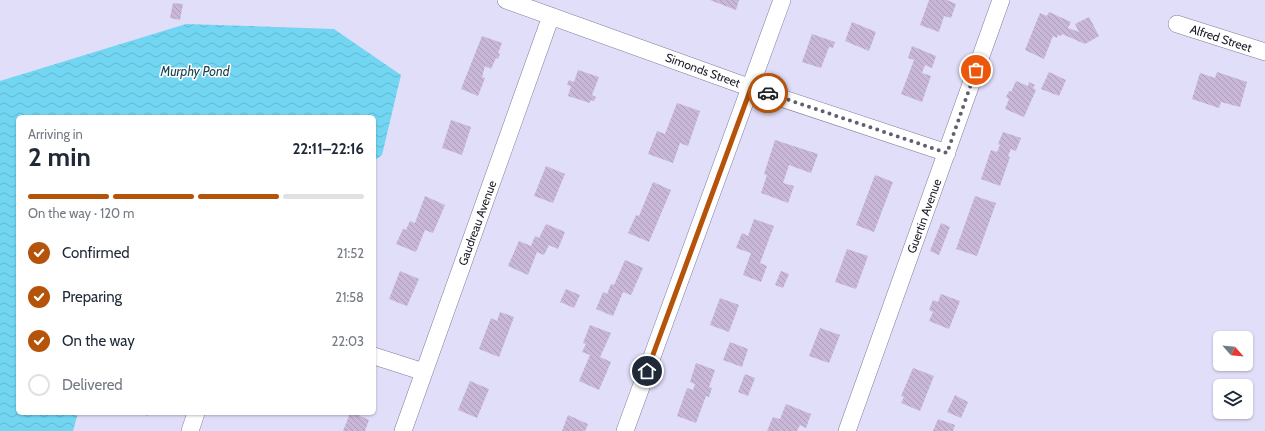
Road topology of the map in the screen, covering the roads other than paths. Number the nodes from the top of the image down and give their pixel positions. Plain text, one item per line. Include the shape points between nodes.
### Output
1 (506, 0) edge
2 (782, 0) edge
3 (1001, 0) edge
4 (551, 16) junction
5 (1177, 24) dead end
6 (1265, 52) edge
7 (751, 88) junction
8 (947, 153) junction
9 (376, 357) edge
10 (424, 372) junction
11 (195, 415) edge
12 (190, 431) edge
13 (403, 431) edge
14 (625, 431) edge
15 (847, 431) edge

1 - 4 street, Simonds Street
2 - 7 street
3 - 8 street, Guertin Avenue
4 - 7 street, Simonds Street
4 - 10 street, Gaudreau Avenue
5 - 6 street, Alfred Street
7 - 8 street, Simonds Street
7 - 14 street
8 - 15 street, Guertin Avenue
9 - 10 street
10 - 13 street, Gaudreau Avenue
11 - 12 street

